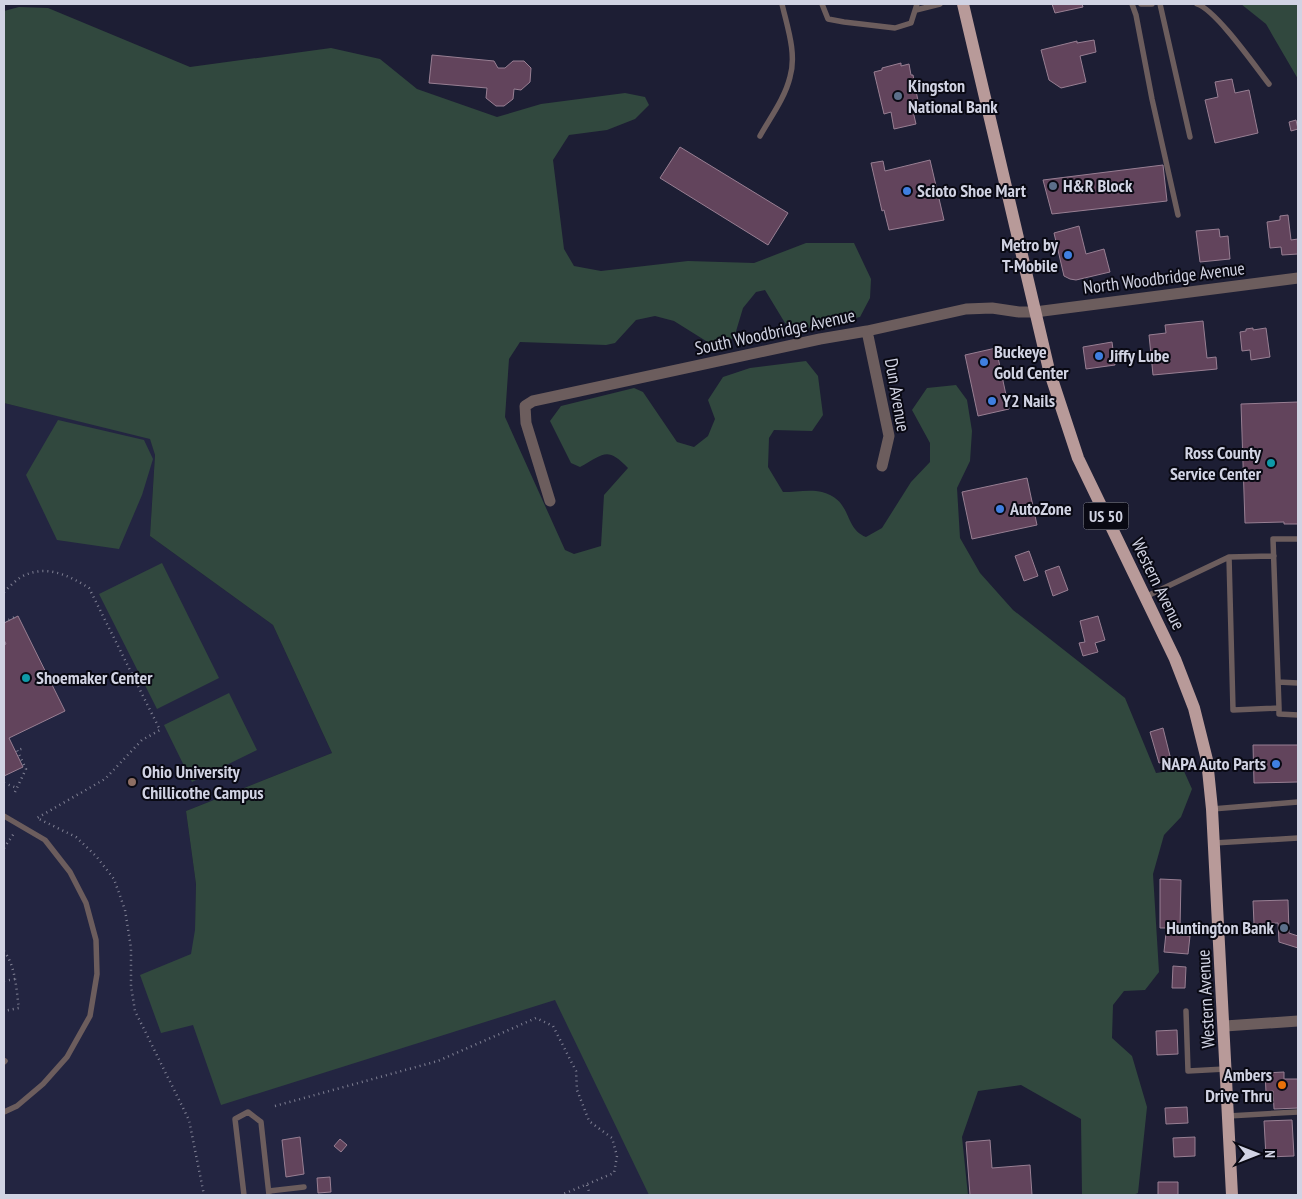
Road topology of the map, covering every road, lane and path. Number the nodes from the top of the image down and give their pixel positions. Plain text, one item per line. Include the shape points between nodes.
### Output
1 (782, 4) edge
2 (822, 4) edge
3 (940, 4) edge
4 (963, 4) edge
5 (1132, 4) edge
6 (1141, 4) edge
7 (1152, 4) edge
8 (1160, 4) edge
9 (1197, 4) edge
10 (917, 7) edge
11 (1269, 84) dead end
12 (760, 136) dead end
13 (1190, 137) dead end
14 (1178, 215) dead end
15 (1298, 278) edge
16 (1035, 312) junction
17 (867, 331) junction
18 (882, 466) dead end
19 (550, 500) dead end
20 (1298, 539) edge
21 (1274, 556) junction
22 (1229, 557) junction
23 (4, 592) edge
24 (1144, 597) junction
25 (15, 617) dead end
26 (4, 622) edge
27 (1278, 682) junction
28 (1298, 682) edge
29 (1279, 708) junction
30 (1298, 715) edge
31 (25, 748) dead end
32 (4, 783) edge
33 (1298, 802) edge
34 (1212, 809) junction
35 (4, 816) edge
36 (33, 818) dead end
37 (37, 818) junction
38 (14, 832) dead end
39 (1298, 838) edge
40 (1214, 843) junction
41 (4, 848) edge
42 (4, 951) edge
43 (14, 979) junction
44 (4, 981) edge
45 (4, 1011) edge
46 (1186, 1011) dead end
47 (1298, 1021) edge
48 (1225, 1026) junction
49 (1227, 1069) junction
50 (275, 1106) dead end
51 (4, 1112) edge
52 (1298, 1112) edge
53 (1228, 1116) junction
54 (587, 1184) junction
55 (304, 1187) dead end
56 (269, 1193) edge
57 (204, 1195) edge
58 (244, 1195) edge
59 (561, 1195) edge
60 (590, 1195) edge
61 (1232, 1195) edge

1 - 12 lane via 792,55 791,76
2 - 10 lane via 828,19 895,28 911,23
3 - 10 lane
4 - 16 main road, Western Avenue / US 50
5 - 14 lane
6 - 7 lane
8 - 13 lane
9 - 11 lane via 1217,19
15 - 16 street, North Woodbridge Avenue
16 - 17 street, South Woodbridge Avenue via 966,309
16 - 24 main road, Western Avenue / US 50 via 1049,370 1078,458
17 - 18 street, Dun Avenue via 889,436
17 - 19 street, South Woodbridge Avenue via 533,401 525,406 526,423
20 - 21 lane via 1273,539
21 - 22 lane
21 - 27 lane
22 - 24 lane
22 - 29 lane via 1233,710
23 - 37 path via 24,575 36,571 53,571 74,578 89,588 160,730 142,740 105,780
24 - 34 main road, Western Avenue / US 50 via 1175,659 1194,708 1207,760
25 - 26 path
27 - 28 lane
27 - 29 lane
29 - 30 lane via 1279,714
31 - 32 path via 17,750 26,769 16,790
33 - 34 lane
34 - 40 main road, Western Avenue / US 50
35 - 51 lane via 45,840 70,872 86,904 96,940 97,974 90,1016 67,1057 18,1106
36 - 37 path
37 - 57 path via 76,837 114,879 125,910 130,939 135,1011 189,1120
38 - 41 path
39 - 40 lane
40 - 48 main road, Western Avenue / US 50
42 - 43 path
43 - 44 path
43 - 45 path via 20,1008
46 - 49 lane via 1188,1071
47 - 48 street
48 - 49 main road, Western Avenue / US 50
49 - 53 main road, Western Avenue / US 50
50 - 54 path via 438,1061 536,1018 553,1026 576,1071 577,1090 589,1122 612,1138 617,1156 614,1173
52 - 53 lane
53 - 61 main road, Western Avenue / US 50
54 - 59 path
54 - 60 path
55 - 56 lane
56 - 58 lane via 261,1122 248,1112 235,1118

